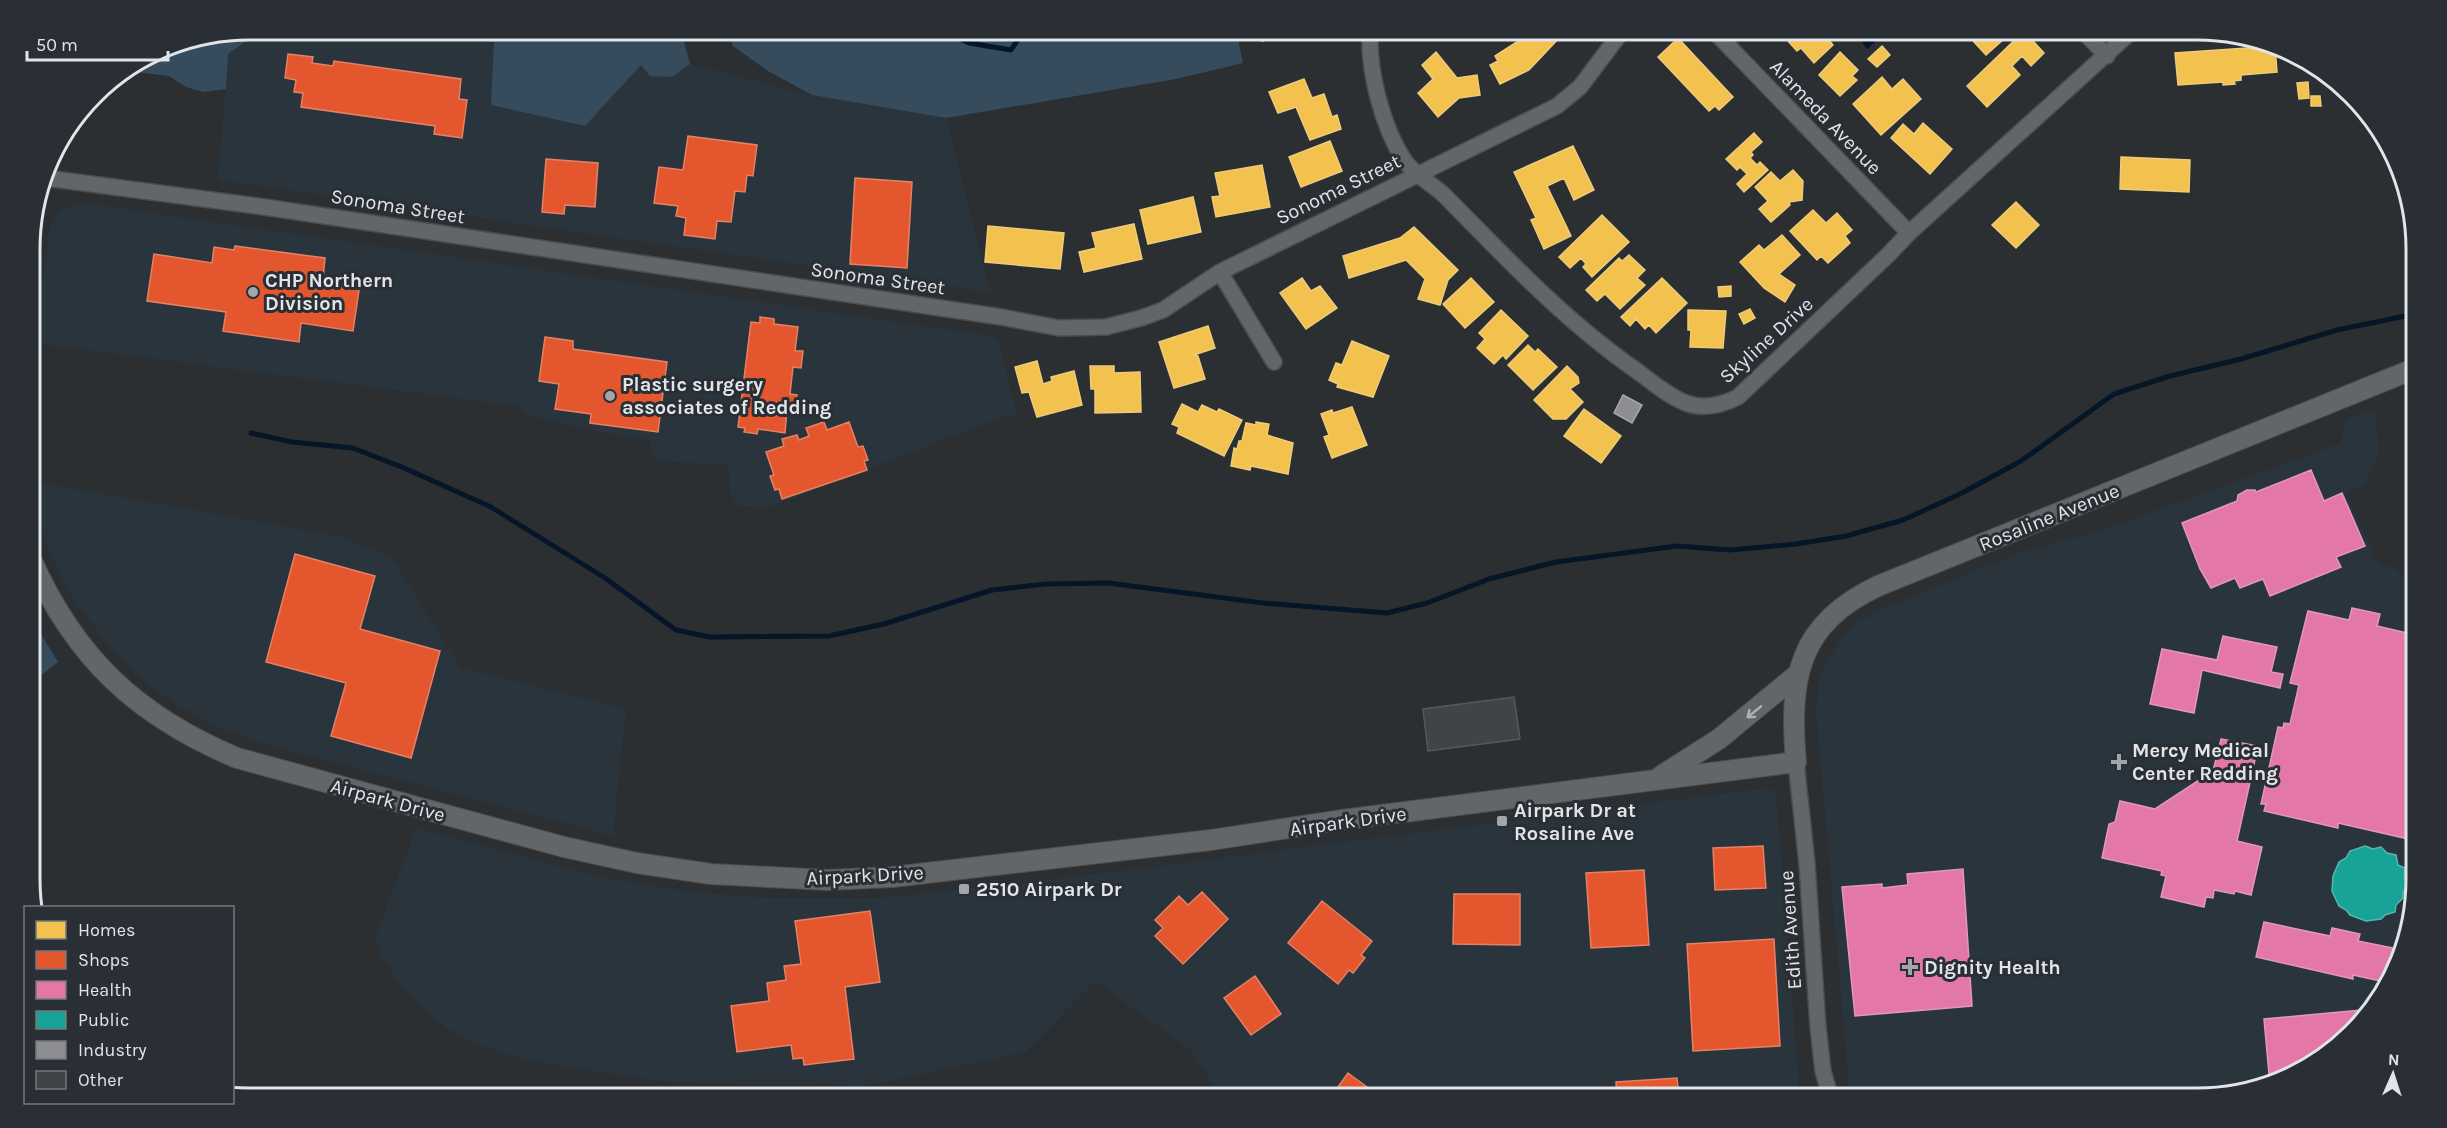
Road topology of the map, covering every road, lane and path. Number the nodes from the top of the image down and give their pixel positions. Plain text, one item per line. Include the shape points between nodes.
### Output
1 (1370, 40) edge
2 (1615, 40) edge
3 (1723, 40) edge
4 (2092, 40) edge
5 (2123, 40) edge
6 (2107, 56) junction
7 (1418, 173) junction
8 (54, 179) edge
9 (1909, 233) junction
10 (1220, 272) junction
11 (1274, 363) dead end
12 (2406, 372) edge
13 (40, 578) edge
14 (1798, 674) junction
15 (1796, 762) junction
16 (1653, 781) junction
17 (1828, 1087) edge

1 - 7 street, Skyline Drive via 1378,98 1405,162
2 - 7 street, Sonoma Street via 1580,87 1557,106
3 - 9 street, Alameda Avenue
4 - 6 street
5 - 6 street, Skyline Drive
6 - 9 street, Skyline Drive
7 - 9 street, Skyline Drive via 1600,345 1677,400 1696,406 1718,405 1738,397
7 - 10 street, Sonoma Street
8 - 10 street, Sonoma Street via 264,207 1059,328 1106,327 1141,318 1163,310
10 - 11 street
12 - 14 street, Rosaline Avenue via 1857,596 1821,628 1806,651
13 - 16 street, Airpark Drive via 57,611 112,680 144,708 199,742 279,771 637,864 828,880 892,877
14 - 15 street, Rosaline Avenue via 1794,696
14 -> 16 street via 1719,739
15 - 16 street, Airpark Drive
15 - 17 street, Edith Avenue via 1808,864 1816,1003

